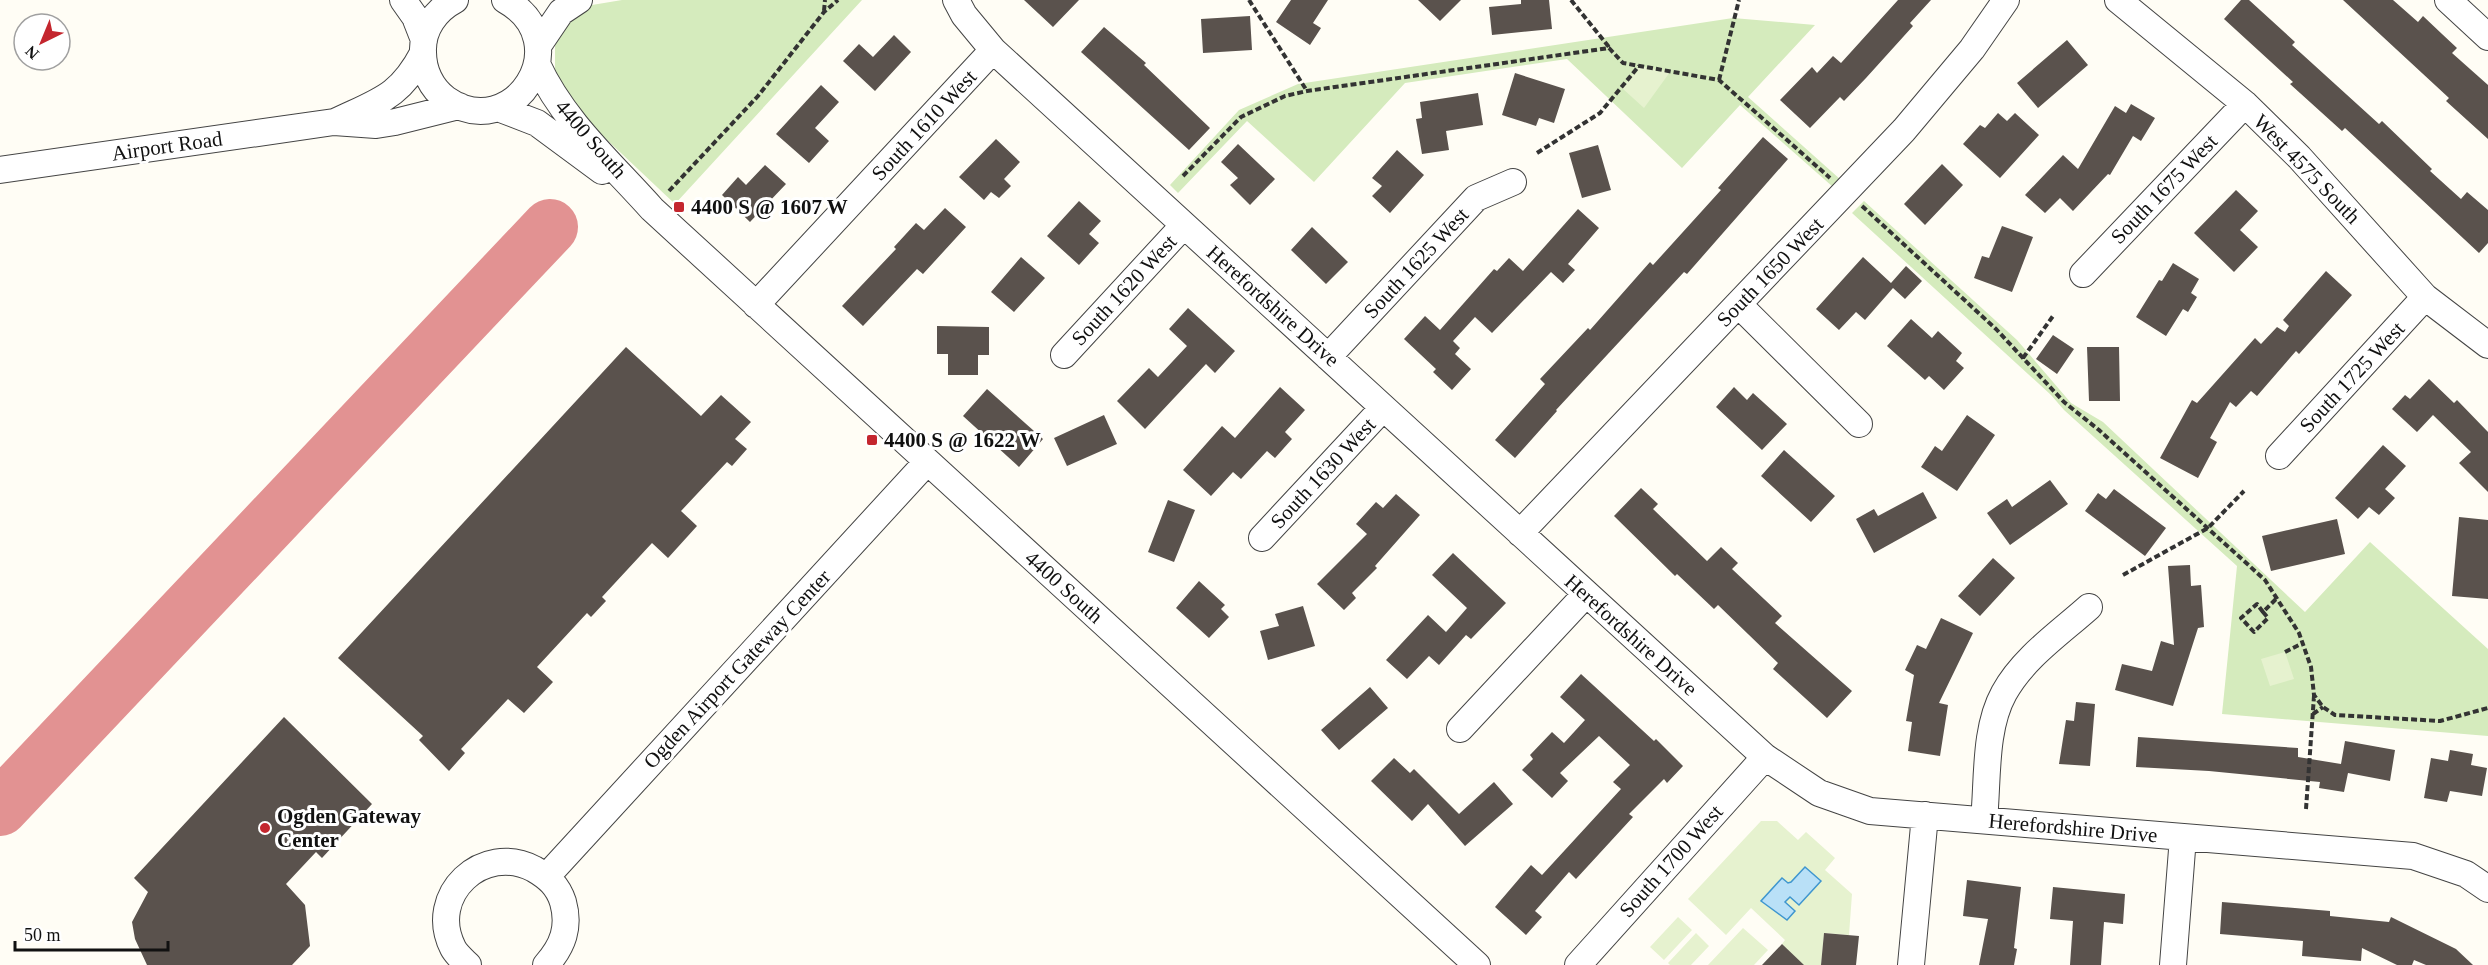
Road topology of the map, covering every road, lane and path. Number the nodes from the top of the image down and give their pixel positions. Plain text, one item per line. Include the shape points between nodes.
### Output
1 (404, 0) edge
2 (455, 0) edge
3 (505, 0) edge
4 (579, 0) edge
5 (825, 0) edge
6 (838, 0) edge
7 (956, 0) edge
8 (1249, 0) edge
9 (1571, 0) edge
10 (1739, 0) edge
11 (2006, 0) edge
12 (2118, 0) edge
13 (2448, 0) edge
14 (824, 12) junction
15 (2488, 37) edge
16 (423, 46) junction
17 (1609, 48) junction
18 (993, 50) junction
19 (538, 55) junction
20 (1639, 66) junction
21 (1719, 80) junction
22 (1308, 91) junction
23 (2245, 105) junction
24 (459, 106) junction
25 (498, 108) junction
26 (334, 122) junction
27 (1537, 153) dead end
28 (0, 170) edge
29 (1183, 176) dead end
30 (1512, 182) dead end
31 (1835, 182) dead end
32 (661, 200) junction
33 (1862, 206) dead end
34 (1184, 225) junction
35 (2083, 274) dead end
36 (2425, 297) junction
37 (756, 305) junction
38 (1739, 305) junction
39 (2053, 316) dead end
40 (2488, 345) edge
41 (1064, 355) dead end
42 (1328, 357) junction
43 (2023, 358) junction
44 (1383, 408) junction
45 (1859, 424) dead end
46 (2279, 456) dead end
47 (927, 462) junction
48 (2244, 491) dead end
49 (2208, 528) junction
50 (1520, 533) junction
51 (1262, 538) dead end
52 (2123, 575) dead end
53 (1587, 594) junction
54 (2278, 597) junction
55 (2089, 607) dead end
56 (2263, 612) junction
57 (2303, 643) junction
58 (2285, 652) dead end
59 (2314, 695) junction
60 (2323, 707) junction
61 (2488, 708) edge
62 (2313, 714) junction
63 (1460, 729) dead end
64 (1765, 757) junction
65 (2306, 809) dead end
66 (1925, 815) junction
67 (1984, 820) junction
68 (2183, 837) junction
69 (547, 876) junction
70 (2488, 889) edge
71 (1585, 963) edge
72 (468, 965) edge
73 (546, 965) edge
74 (1477, 965) edge
75 (1911, 965) edge
76 (2173, 965) edge

1 - 16 street via 415,17
2 - 16 street, Airport Road via 436,15
3 - 19 street, 4400 South via 518,8 534,29
4 - 19 street via 561,12
5 - 14 path
6 - 14 path
7 - 18 street, Herefordshire Drive
8 - 22 path
9 - 17 path
10 - 21 path
11 - 38 street, South 1650 West via 1972,49 1904,130
12 - 23 street, West 4575 South
13 - 15 street
14 - 32 path via 759,96
16 - 24 street via 427,75 442,96
16 - 26 street, Airport Road via 407,79 394,93
17 - 20 path via 1623,63
17 - 22 path
18 - 34 street, Herefordshire Drive
18 - 37 street, South 1610 West
19 - 25 street via 532,80 524,91
19 - 32 street, 4400 South via 547,86 563,110
20 - 21 path
20 - 27 path via 1600,113
21 - 31 path
22 - 29 path via 1285,96 1241,117
23 - 35 street, South 1675 West
23 - 36 street, West 4575 South via 2299,157
24 - 25 street via 478,110
24 - 26 street, Airport Road via 395,122
25 - 32 street, 4400 South via 537,123
26 - 28 street, Airport Road
30 - 42 street, South 1625 West via 1476,198
32 - 37 street, 4400 South
33 - 43 path via 1996,328
34 - 41 street, South 1620 West
34 - 42 street, Herefordshire Drive
36 - 40 street, West 4575 South
36 - 46 street, South 1725 West
37 - 47 street, 4400 South
38 - 45 street
38 - 50 street, South 1650 West
39 - 43 path
42 - 44 street, Herefordshire Drive
43 - 49 path via 2064,402
44 - 50 street, Herefordshire Drive
44 - 51 street, South 1630 West
47 - 69 street, Ogden Airport Gateway Center
47 - 74 street, 4400 South
48 - 49 path
49 - 52 path
49 - 54 path
50 - 53 street, Herefordshire Drive
53 - 63 street
53 - 64 street, Herefordshire Drive
54 - 56 path
54 - 57 path
55 - 67 street via 2024,665 2004,693 1992,728
56 - 56 path via 2268,618 2254,632 2241,618 2257,604
57 - 58 path
57 - 59 path
59 - 60 path
59 - 62 path
60 - 61 path via 2335,715 2440,721
60 - 62 path
62 - 65 path
64 - 66 street, Herefordshire Drive via 1819,793 1870,811
64 - 71 street, South 1700 West
66 - 67 street, Herefordshire Drive
66 - 75 street
67 - 68 street, Herefordshire Drive
68 - 70 street, Herefordshire Drive via 2413,856 2466,874
68 - 76 street
69 - 72 street via 520,862 499,861 473,870 458,885 448,904 446,925 453,949
69 - 73 street via 560,894 566,914 558,951

